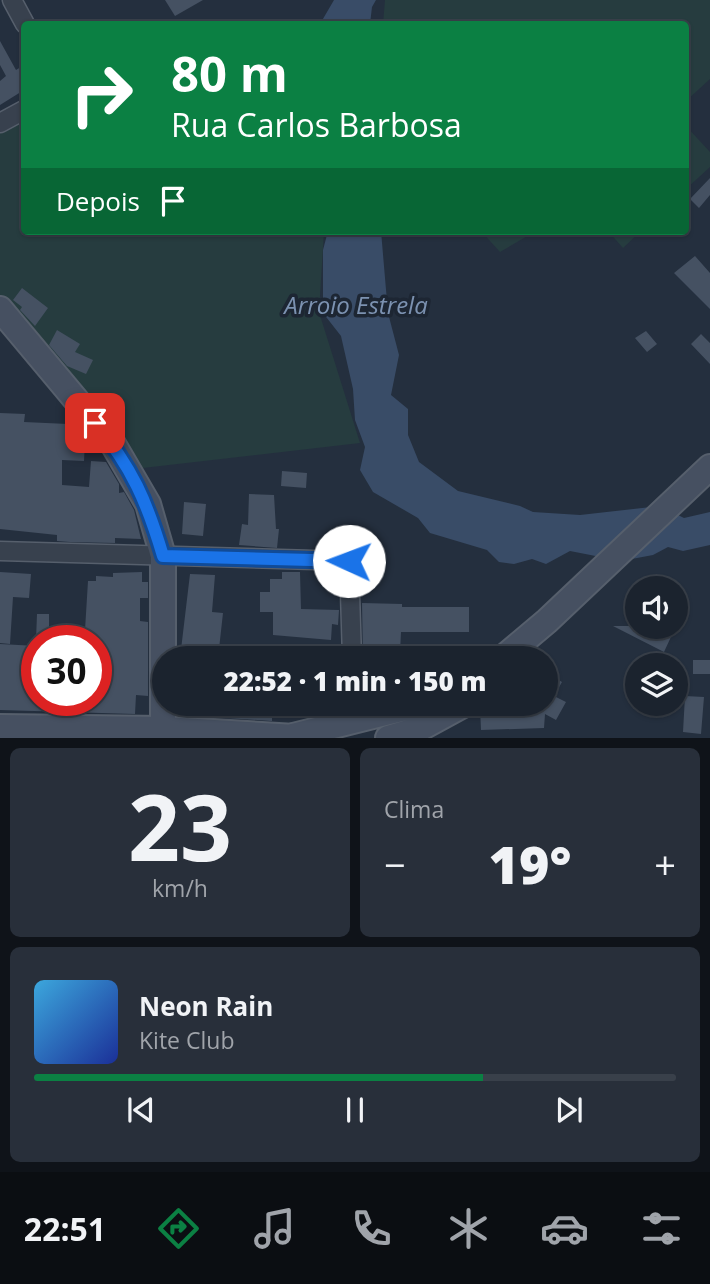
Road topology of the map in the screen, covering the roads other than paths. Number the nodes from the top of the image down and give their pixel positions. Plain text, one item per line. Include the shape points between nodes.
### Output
1 (12, 0) edge
2 (23, 21) edge
3 (21, 112) edge
4 (0, 123) edge
5 (0, 309) edge
6 (710, 467) edge
7 (0, 551) edge
8 (163, 556) junction
9 (548, 620) junction
10 (352, 646) edge
11 (517, 646) edge
12 (526, 646) edge
13 (346, 716) edge
14 (443, 716) edge
15 (0, 727) edge
16 (163, 733) edge
17 (303, 737) edge
18 (388, 738) edge

1 - 2 street
3 - 4 street
5 - 8 main road via 134,475 148,503
6 - 9 main road
7 - 8 street
8 - 10 street via 349,561
8 - 16 main road
9 - 11 main road
9 - 12 main road
13 - 17 main road
14 - 18 main road
15 - 16 main road
16 - 17 main road

